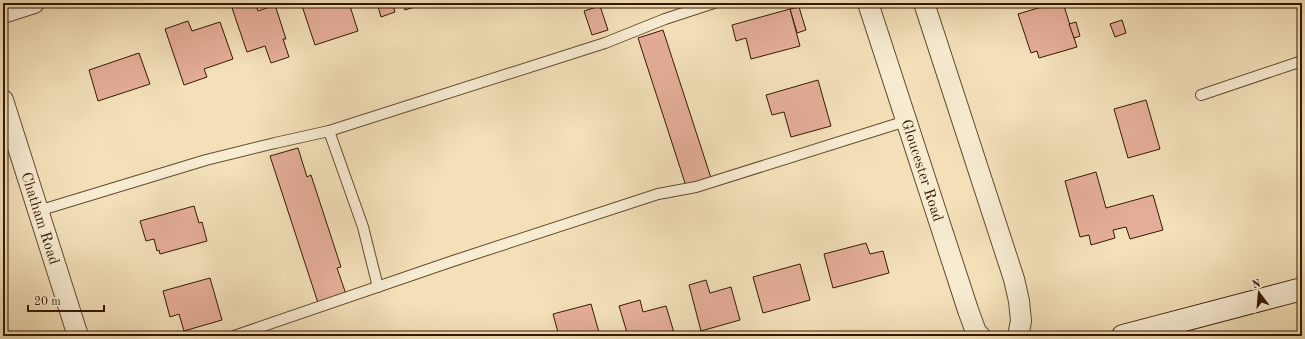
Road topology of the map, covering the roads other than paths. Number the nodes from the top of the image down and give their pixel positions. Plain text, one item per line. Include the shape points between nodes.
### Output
1 (34, 3) edge
2 (714, 3) edge
3 (868, 3) edge
4 (924, 3) edge
5 (3, 13) edge
6 (1302, 62) edge
7 (1201, 95) dead end
8 (3, 100) edge
9 (906, 121) junction
10 (329, 131) junction
11 (38, 211) junction
12 (378, 287) junction
13 (1302, 289) edge
14 (78, 336) edge
15 (234, 336) edge
16 (980, 336) edge
17 (1018, 336) edge
18 (1123, 336) edge

1 - 5 street
2 - 10 lane via 605,43
3 - 9 street, Gloucester Road
4 - 17 street via 1014,279 1021,321
6 - 7 lane
8 - 11 street, Chatham Road
9 - 12 lane via 696,187 658,194
9 - 16 street, Gloucester Road via 968,310
10 - 11 lane via 206,160
10 - 12 lane via 363,227
11 - 14 street, Chatham Road
12 - 15 lane
13 - 18 street

